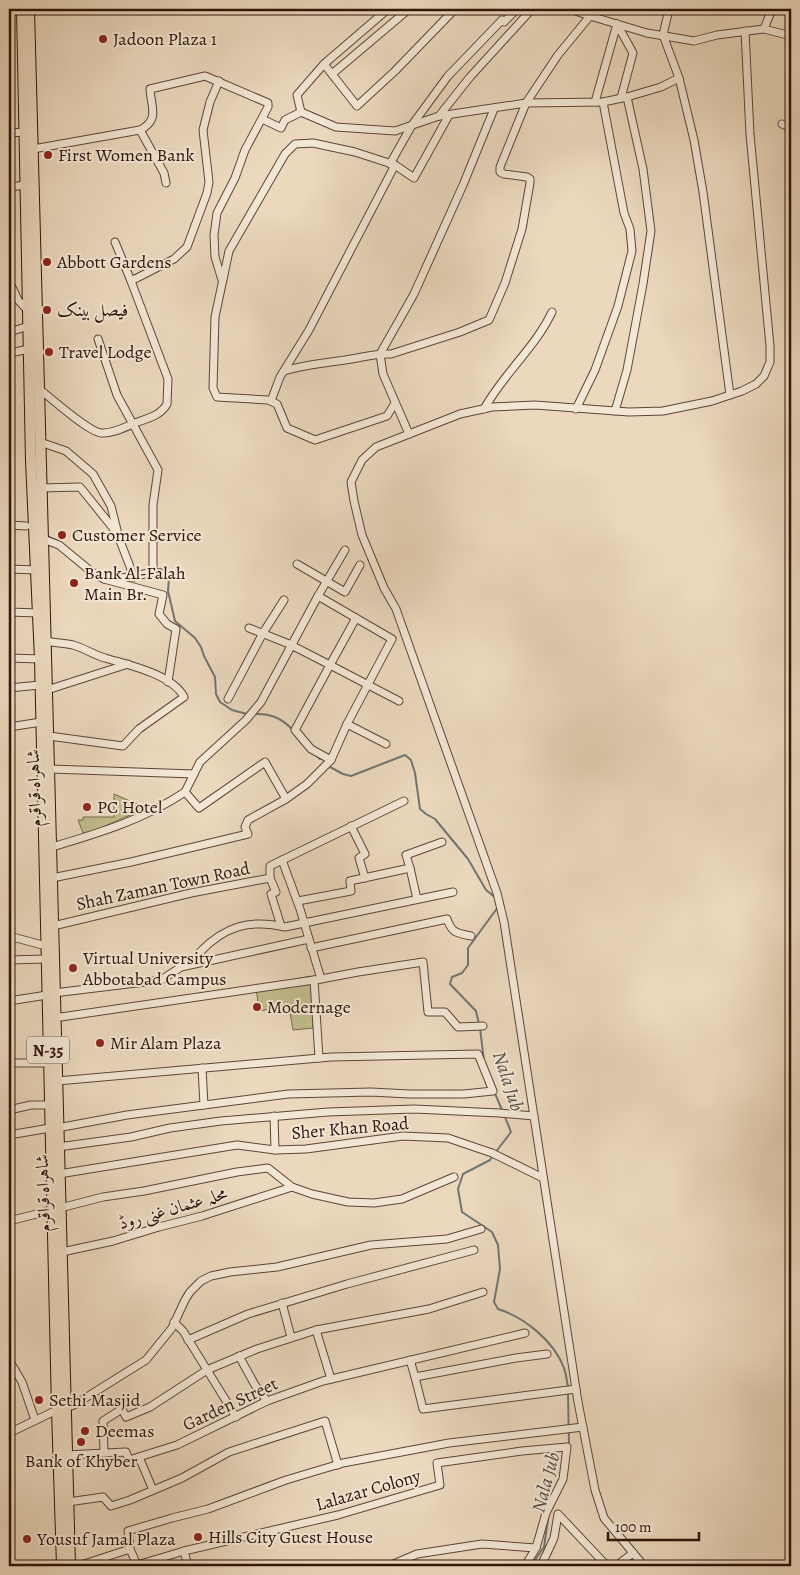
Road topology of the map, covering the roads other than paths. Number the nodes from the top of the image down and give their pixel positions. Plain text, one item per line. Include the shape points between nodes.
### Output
1 (22, 9) edge
2 (29, 9) edge
3 (388, 9) edge
4 (410, 9) edge
5 (455, 9) edge
6 (517, 9) edge
7 (532, 9) edge
8 (570, 9) edge
9 (669, 9) edge
10 (772, 9) edge
11 (590, 16) junction
12 (617, 24) junction
13 (26, 28) junction
14 (764, 29) junction
15 (745, 31) junction
16 (663, 35) junction
17 (791, 36) edge
18 (324, 64) junction
19 (332, 74) junction
20 (679, 78) junction
21 (219, 81) junction
22 (624, 98) junction
23 (599, 102) junction
24 (526, 103) junction
25 (494, 109) junction
26 (301, 112) junction
27 (449, 115) junction
28 (439, 116) junction
29 (262, 119) junction
30 (782, 124) dead end
31 (412, 125) junction
32 (791, 128) edge
33 (140, 130) junction
34 (9, 132) edge
35 (25, 132) junction
36 (32, 149) junction
37 (392, 165) junction
38 (166, 183) dead end
39 (26, 185) junction
40 (9, 187) edge
41 (115, 242) dead end
42 (9, 281) edge
43 (131, 281) junction
44 (222, 281) junction
45 (29, 312) junction
46 (552, 312) dead end
47 (29, 326) junction
48 (9, 332) edge
49 (98, 339) dead end
50 (30, 349) junction
51 (9, 353) edge
52 (380, 354) junction
53 (284, 371) junction
54 (38, 388) junction
55 (730, 395) junction
56 (271, 401) junction
57 (395, 403) junction
58 (35, 404) junction
59 (484, 409) junction
60 (576, 409) junction
61 (615, 411) junction
62 (132, 424) junction
63 (408, 434) junction
64 (40, 442) junction
65 (41, 488) junction
66 (9, 525) edge
67 (26, 526) dead end
68 (40, 531) junction
69 (117, 533) junction
70 (345, 550) dead end
71 (297, 564) dead end
72 (360, 565) dead end
73 (9, 569) edge
74 (37, 570) junction
75 (134, 577) junction
76 (104, 579) junction
77 (326, 582) junction
78 (318, 596) junction
79 (284, 600) dead end
80 (9, 612) edge
81 (38, 613) junction
82 (356, 618) junction
83 (249, 628) dead end
84 (263, 633) junction
85 (46, 641) junction
86 (292, 645) junction
87 (9, 658) edge
88 (40, 660) junction
89 (128, 664) junction
90 (330, 665) junction
91 (168, 682) junction
92 (368, 684) junction
93 (44, 687) junction
94 (9, 688) edge
95 (228, 699) dead end
96 (399, 701) dead end
97 (41, 722) junction
98 (347, 724) junction
99 (9, 727) edge
100 (49, 736) junction
101 (386, 744) dead end
102 (331, 760) junction
103 (50, 768) junction
104 (194, 774) junction
105 (185, 792) junction
106 (286, 799) junction
107 (404, 801) dead end
108 (351, 826) junction
109 (442, 842) dead end
110 (52, 847) junction
111 (282, 860) junction
112 (410, 868) junction
113 (52, 878) junction
114 (270, 878) junction
115 (365, 878) junction
116 (453, 892) dead end
117 (417, 899) junction
118 (298, 901) junction
119 (304, 922) junction
120 (53, 926) junction
121 (280, 926) junction
122 (9, 936) edge
123 (471, 936) dead end
124 (309, 939) junction
125 (46, 946) junction
126 (312, 948) junction
127 (46, 959) junction
128 (9, 960) edge
129 (203, 962) junction
130 (317, 980) junction
131 (50, 999) junction
132 (9, 1001) edge
133 (54, 1018) junction
134 (483, 1026) dead end
135 (319, 1058) junction
136 (9, 1063) edge
137 (48, 1063) junction
138 (202, 1068) junction
139 (57, 1081) junction
140 (50, 1105) junction
141 (204, 1106) junction
142 (9, 1110) edge
143 (274, 1116) junction
144 (534, 1116) junction
145 (54, 1128) junction
146 (9, 1135) edge
147 (58, 1147) junction
148 (275, 1150) junction
149 (59, 1174) junction
150 (454, 1176) dead end
151 (543, 1178) junction
152 (292, 1187) junction
153 (56, 1209) junction
154 (9, 1221) edge
155 (481, 1229) dead end
156 (474, 1250) dead end
157 (62, 1252) junction
158 (483, 1292) dead end
159 (282, 1303) junction
160 (174, 1322) junction
161 (316, 1330) junction
162 (525, 1333) dead end
163 (291, 1337) junction
164 (188, 1340) junction
165 (547, 1354) dead end
166 (238, 1356) junction
167 (9, 1360) edge
168 (410, 1360) junction
169 (207, 1370) junction
170 (415, 1377) junction
171 (330, 1380) junction
172 (576, 1389) junction
173 (267, 1401) junction
174 (61, 1409) junction
175 (236, 1417) junction
176 (35, 1420) junction
177 (583, 1427) junction
178 (9, 1433) edge
179 (104, 1453) junction
180 (66, 1455) junction
181 (139, 1457) junction
182 (338, 1465) junction
183 (60, 1482) junction
184 (153, 1490) junction
185 (68, 1502) junction
186 (65, 1534) junction
187 (536, 1548) junction
188 (130, 1549) junction
189 (184, 1551) junction
190 (633, 1553) junction
191 (57, 1566) edge
192 (62, 1566) edge
193 (71, 1566) edge
194 (78, 1566) edge
195 (138, 1566) edge
196 (188, 1566) edge
197 (389, 1566) edge
198 (525, 1566) edge
199 (541, 1566) edge
200 (608, 1566) edge
201 (616, 1566) edge
202 (644, 1566) edge

1 - 13 highway, شاہراہ قراقرم / N-35
2 - 13 highway, شاہراہ قراقرم / N-35
3 - 18 street
4 - 19 street
5 - 19 street via 357,106
6 - 31 street via 504,22 502,20 448,76
7 - 28 street
8 - 11 street
9 - 16 street
10 - 14 street
11 - 12 street
11 - 24 street via 558,55
12 - 16 street
12 - 22 street via 633,53
12 - 23 street
13 - 35 highway, شاہراہ قراقرم / N-35
13 - 36 highway, شاہراہ قراقرم / N-35
14 - 15 street
14 - 17 street
15 - 16 street via 694,41
15 - 55 street via 750,134 770,362 756,384
16 - 20 street
18 - 19 street
18 - 26 street via 297,95
20 - 22 street
20 - 55 street via 703,192
21 - 29 street via 268,103
21 - 33 street via 205,76 194,77 150,89 154,116
21 - 43 street via 203,130 207,193 187,247 174,259
22 - 23 street
22 - 61 street via 643,169 651,231 627,370
23 - 24 street
23 - 60 street via 630,229 632,251 618,306
24 - 25 street
24 - 52 street via 500,172 527,177 530,184 522,229 489,320 413,347
25 - 27 street
25 - 52 street via 414,294
26 - 29 street via 284,120 281,128
26 - 31 street via 336,127 395,130
27 - 28 street
27 - 37 street via 414,178
28 - 31 street
29 - 44 street via 217,213 215,257
30 - 32 street
31 - 37 street
33 - 36 street
33 - 38 street via 164,173
34 - 35 street
35 - 39 highway, شاہراہ قراقرم / N-35
36 - 54 highway, شاہراہ قراقرم / N-35
37 - 44 street via 355,152 313,143 295,144 285,154 229,251
37 - 53 street via 309,330
39 - 40 street
39 - 45 highway, شاہراہ قراقرم / N-35
41 - 43 street
42 - 45 street via 18,300
43 - 62 street via 168,379 164,408 156,415
44 - 56 street via 215,317 213,388 217,397
45 - 47 highway, شاہراہ قراقرم / N-35
46 - 59 street via 547,324 495,389
47 - 48 street
47 - 50 highway, شاہراہ قراقرم / N-35
49 - 62 street via 117,395
50 - 51 street
50 - 58 highway, شاہراہ قراقرم / N-35
52 - 53 street
52 - 57 street via 383,374
53 - 56 street
54 - 58 highway, شاہراہ قراقرم / N-35
54 - 62 street via 94,430 102,433
55 - 61 street via 663,411
56 - 57 street via 277,404 287,428 315,440 387,416
57 - 63 street
58 - 64 highway, شاہراہ قراقرم / N-35
58 - 68 highway, شاہراہ قراقرم / N-35 via 31,461
59 - 60 street via 535,406
59 - 63 street via 460,414
60 - 61 street
62 - 75 street via 158,470 153,505 153,572
63 - 144 street via 376,447 362,460 351,482 354,502 362,535 396,609 497,893
64 - 65 highway, شاہراہ قراقرم / N-35
64 - 69 street via 66,451 94,474 110,506
65 - 68 highway, شاہراہ قراقرم / N-35
65 - 69 street via 80,488
66 - 67 street
68 - 74 highway, شاہراہ قراقرم / N-35
68 - 76 street
68 - 85 highway, شاہراہ قراقرم / N-35
69 - 75 street
70 - 77 street
71 - 77 street
72 - 77 street via 345,592
73 - 74 street
74 - 81 highway, شاہراہ قراقرم / N-35
75 - 76 street
76 - 91 street via 163,595 159,614 176,629
77 - 78 street
78 - 82 street
78 - 86 street
79 - 84 street
80 - 81 street
81 - 88 highway, شاہراہ قراقرم / N-35
82 - 90 street
82 - 92 street via 392,639
83 - 84 street
84 - 86 street
84 - 95 street
85 - 89 street via 73,645
85 - 93 highway, شاہراہ قراقرم / N-35
86 - 90 street
86 - 104 street via 261,702 200,762
87 - 88 street
88 - 93 highway, شاہراہ قراقرم / N-35
89 - 91 street
89 - 93 street
90 - 92 street
90 - 102 street via 295,730 310,749
91 - 100 street via 184,697 139,729 122,746
92 - 96 street
92 - 98 street
93 - 94 street
93 - 97 highway, شاہراہ قراقرم / N-35
93 - 100 highway, شاہراہ قراقرم / N-35
97 - 99 street
97 - 125 highway, شاہراہ قراقرم / N-35
98 - 101 street
98 - 102 street
100 - 103 highway, شاہراہ قراقرم / N-35
102 - 106 street
103 - 104 street
103 - 110 highway, شاہراہ قراقرم / N-35
104 - 105 street
105 - 106 street via 199,808 265,762
105 - 110 street via 114,829
106 - 113 street via 248,820 245,827 248,834
107 - 108 street, Shah Zaman Town Road
108 - 111 street, Shah Zaman Town Road
108 - 115 street via 366,854 359,858
109 - 112 street via 406,855
110 - 113 highway, شاہراہ قراقرم / N-35
111 - 114 street, Shah Zaman Town Road via 270,866
111 - 118 street
112 - 115 street
112 - 117 street
113 - 120 highway, شاہراہ قراقرم / N-35
114 - 120 street, Shah Zaman Town Road
114 - 121 street via 276,892 271,894
115 - 118 street via 350,881 351,891
116 - 117 street
117 - 119 street
118 - 119 street
119 - 121 street
119 - 124 street
120 - 131 highway, شاہراہ قراقرم / N-35
121 - 129 street via 247,925 224,931 200,952
122 - 125 street
123 - 126 street via 456,933 447,919
124 - 126 street
124 - 129 street
125 - 127 highway, شاہراہ قراقرم / N-35
126 - 130 street
127 - 128 street
127 - 131 highway, شاہراہ قراقرم / N-35
129 - 131 street via 181,967 161,980
130 - 133 street
130 - 134 street via 423,962 428,1012 445,1012 458,1028
130 - 135 street
131 - 132 street
131 - 133 highway, شاہراہ قراقرم / N-35
131 - 137 highway, شاہراہ قراقرم / N-35
133 - 139 highway, شاہراہ قراقرم / N-35
135 - 138 street
135 - 141 street via 478,1054 493,1091 464,1094 288,1094
136 - 137 street
137 - 140 highway, شاہراہ قراقرم / N-35
138 - 139 street
138 - 141 street
139 - 145 highway, شاہراہ قراقرم / N-35
140 - 142 street
140 - 145 highway, شاہراہ قراقرم / N-35
141 - 145 street
143 - 144 street, Sher Khan Road via 404,1110
143 - 147 street, Sher Khan Road via 221,1121
143 - 148 street, Sher Khan Road
144 - 151 street
145 - 146 street
145 - 147 highway, شاہراہ قراقرم / N-35
145 - 153 highway, شاہراہ قراقرم / N-35
147 - 149 highway, شاہراہ قراقرم / N-35
148 - 149 street via 238,1144
148 - 151 street, Sher Khan Road via 403,1136 448,1138 495,1155
149 - 153 highway, شاہراہ قراقرم / N-35
150 - 152 street via 402,1199 374,1203 348,1202
151 - 172 street
152 - 153 street via 268,1168 103,1197
152 - 157 street, محلہ عثمان غنی روڈ via 202,1216
153 - 154 street
153 - 157 highway, شاہراہ قراقرم / N-35
153 - 174 highway, شاہراہ قراقرم / N-35
155 - 160 street via 447,1239 371,1245 277,1267 219,1273 195,1286
156 - 159 street
157 - 174 highway, شاہراہ قراقرم / N-35
158 - 161 street via 413,1313
159 - 163 street
159 - 164 street
160 - 164 street
160 - 174 street via 146,1360 74,1405
161 - 163 street
161 - 171 street
162 - 168 street, Garden Street
163 - 166 street
164 - 169 street
165 - 170 street
166 - 169 street
166 - 173 street
167 - 176 street via 22,1382
168 - 170 street
168 - 171 street, Garden Street
169 - 175 street
169 - 179 street via 140,1412 126,1417 122,1409 103,1421
170 - 172 street via 423,1409
171 - 173 street, Garden Street
172 - 177 street
173 - 175 street, Garden Street
174 - 176 street
174 - 180 highway, شاہراہ قراقرم / N-35
174 - 183 highway, شاہراہ قراقرم / N-35
175 - 181 street, Garden Street via 177,1445
176 - 178 street
177 - 182 street via 449,1443
177 - 190 street via 604,1518
179 - 180 street
179 - 181 street via 126,1452 129,1460
180 - 185 highway, شاہراہ قراقرم / N-35
181 - 184 street
182 - 184 street via 325,1421 229,1452
182 - 188 street via 208,1509 128,1531
183 - 186 highway, شاہراہ قراقرم / N-35
183 - 191 highway via 56,1487 55,1506
184 - 185 street via 111,1506 103,1497
185 - 186 highway, شاہراہ قراقرم / N-35
186 - 192 highway, شاہراہ قراقرم / N-35
186 - 193 highway, شاہراہ قراقرم / N-35
187 - 189 street, Lalazar Colony via 546,1513 563,1480 567,1447 436,1463 440,1485 338,1515
187 - 197 street via 482,1544 417,1554
187 - 198 street
188 - 194 street
188 - 195 street, Lalazar Colony
189 - 195 street, Lalazar Colony
189 - 196 street
190 - 201 street
190 - 202 street
199 - 200 street via 554,1538 558,1514

